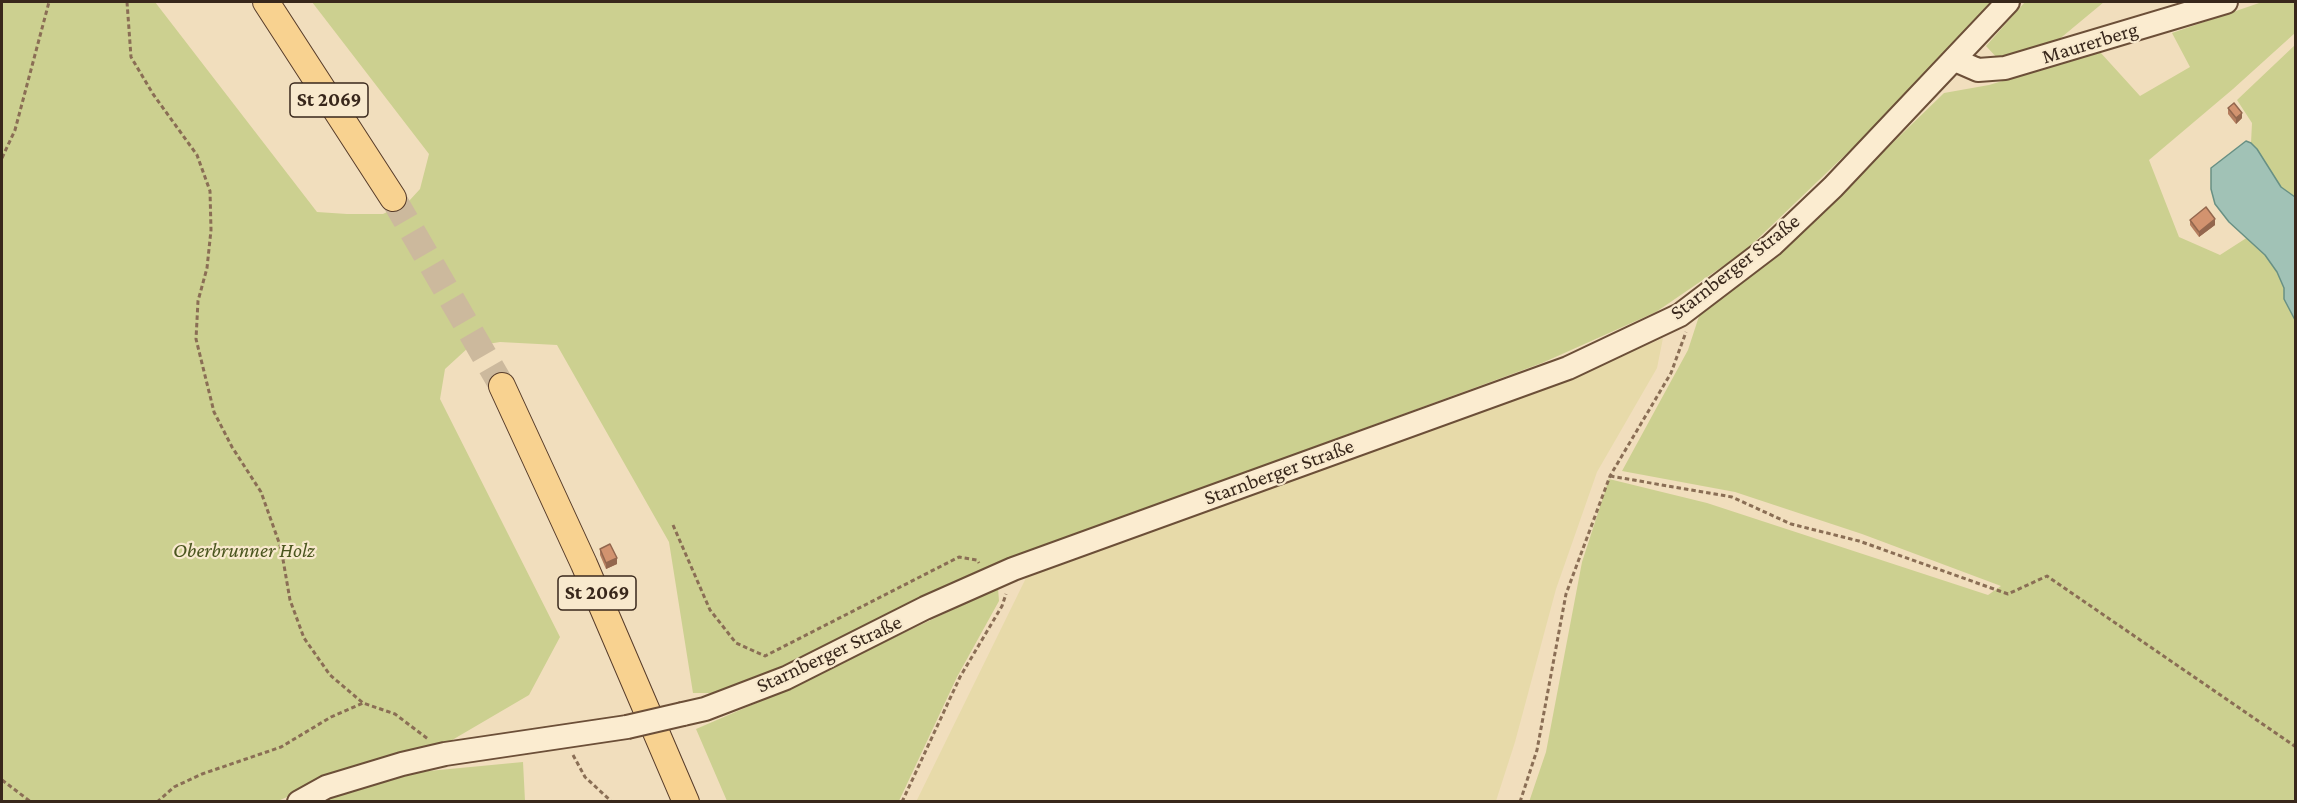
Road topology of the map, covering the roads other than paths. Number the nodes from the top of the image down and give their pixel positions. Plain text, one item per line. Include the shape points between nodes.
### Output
1 (266, 2) edge
2 (2008, 2) edge
3 (2226, 2) edge
4 (1955, 60) junction
5 (393, 198) tunnel mouth
6 (502, 386) tunnel mouth
7 (299, 801) edge
8 (686, 801) edge

1 - 5 main road, St 2069
2 - 4 street, Starnberger Straße
3 - 4 street, Maurerberg via 2005,69 1978,70
4 - 7 street, Starnberger Straße, bridge via 1833,188 1772,245 1680,315 1568,368 1013,569 786,678 705,709 627,727 445,754 326,787
6 - 8 main road, St 2069

